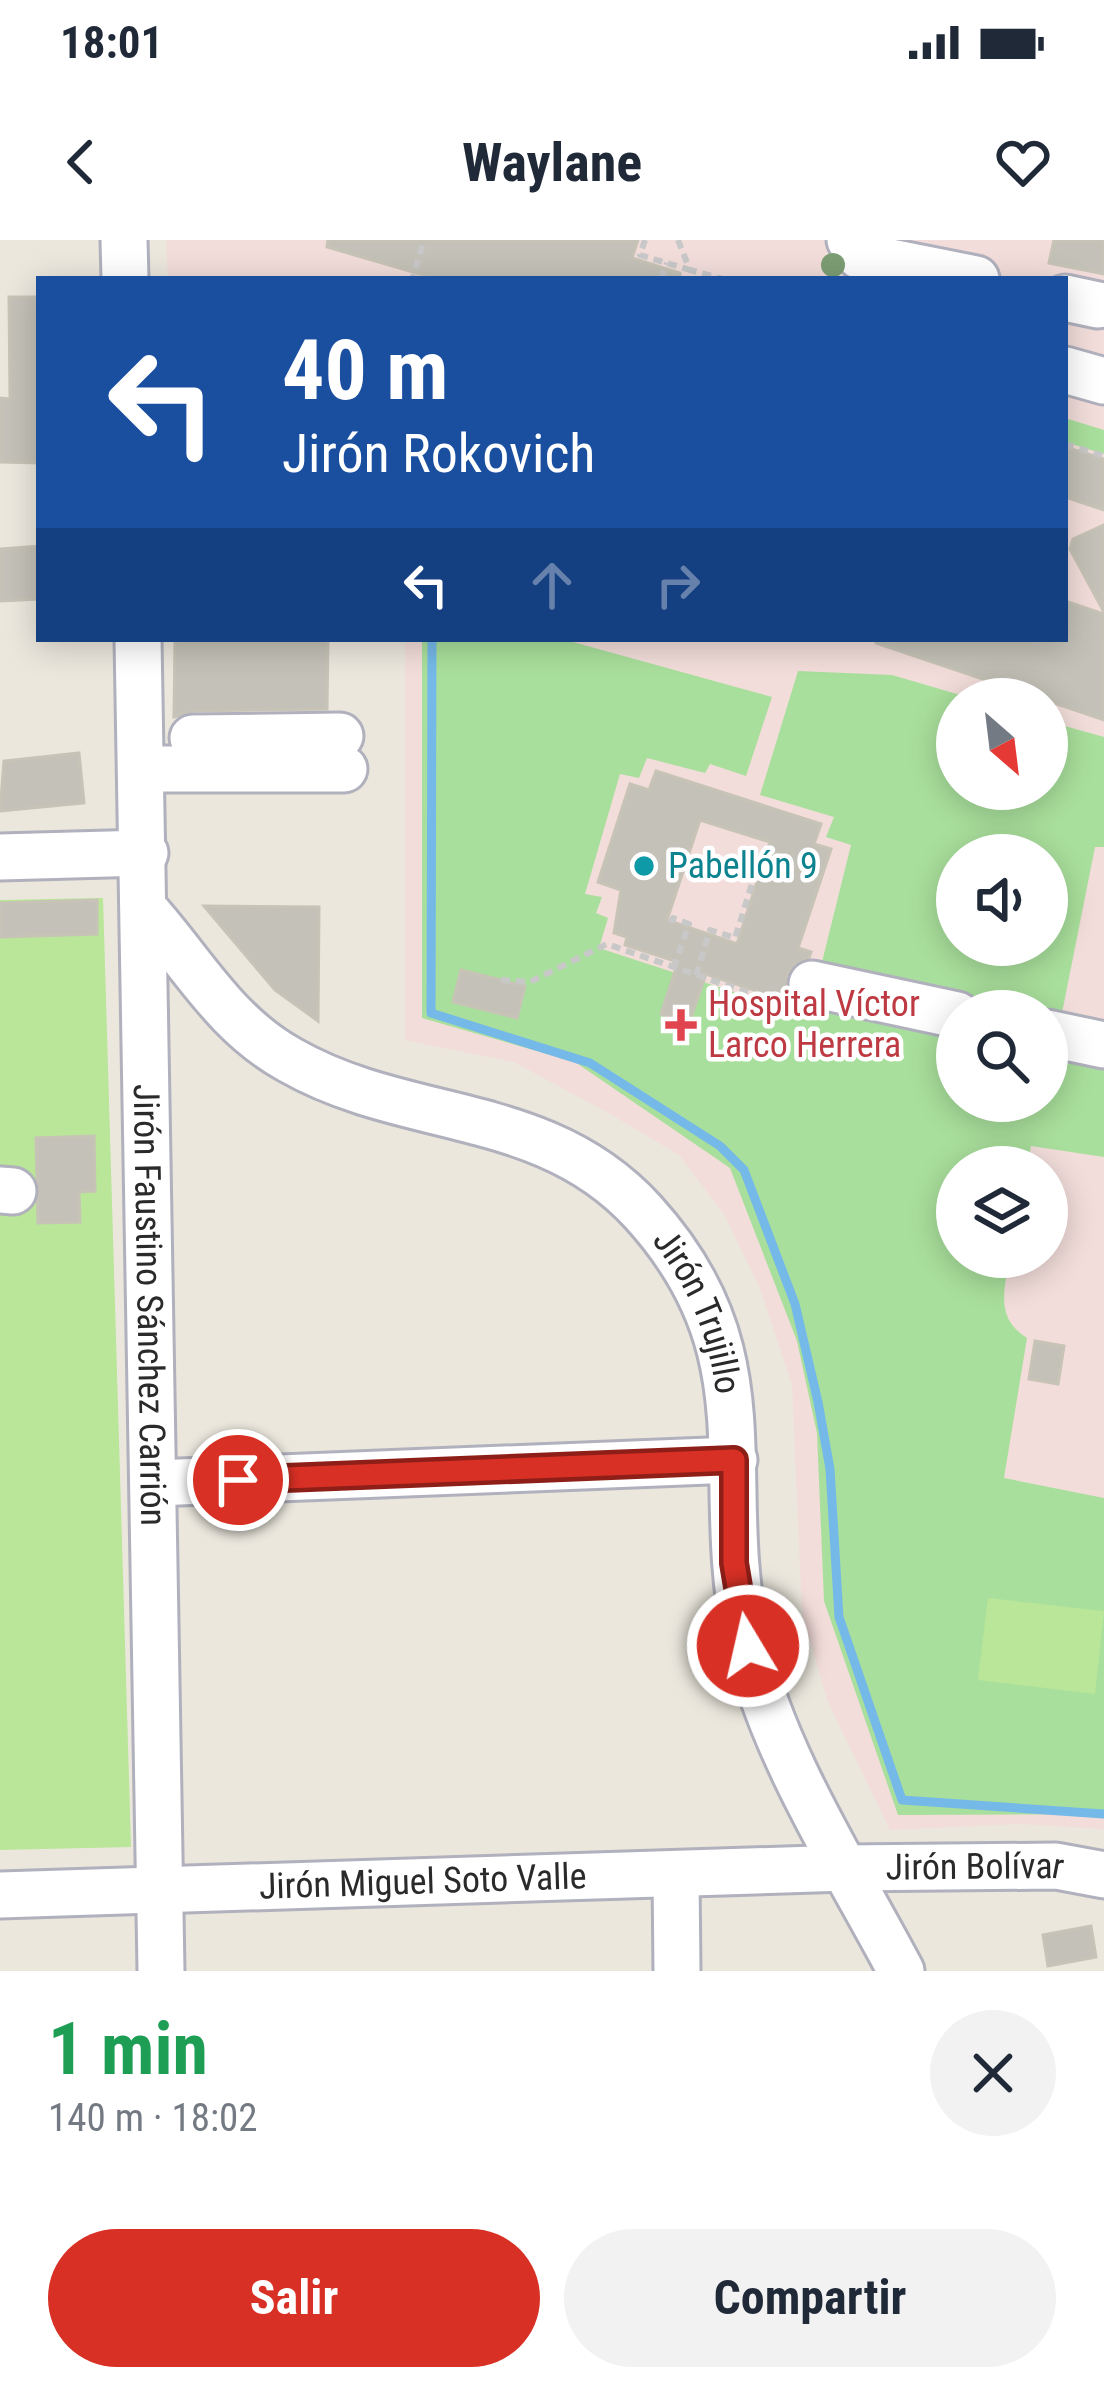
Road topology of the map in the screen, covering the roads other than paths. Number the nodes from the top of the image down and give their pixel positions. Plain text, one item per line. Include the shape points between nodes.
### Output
1 (124, 240) edge
2 (850, 240) edge
3 (125, 276) edge
4 (961, 276) edge
5 (1068, 371) edge
6 (1104, 382) edge
7 (138, 642) edge
8 (342, 753) dead end
9 (142, 754) junction
10 (145, 853) junction
11 (0, 857) edge
12 (146, 911) junction
13 (197, 979) junction
14 (147, 991) junction
15 (804, 996) road end
16 (936, 1012) edge
17 (1068, 1038) edge
18 (1104, 1045) edge
19 (734, 1460) junction
20 (154, 1483) junction
21 (846, 1868) junction
22 (676, 1875) junction
23 (1104, 1875) edge
24 (160, 1890) junction
25 (0, 1894) edge
26 (161, 1971) edge
27 (677, 1971) edge
28 (901, 1971) edge

1 - 3 street
2 - 4 street via 860,256
5 - 6 street
7 - 9 street, Jirón Faustino Sánchez Carrión
8 - 9 street
9 - 10 street, Jirón Faustino Sánchez Carrión
10 - 11 street
10 - 12 street, Jirón Faustino Sánchez Carrión
12 - 13 street, Jirón Trujillo
12 - 14 street, Jirón Faustino Sánchez Carrión
13 - 14 street via 177,971
13 - 19 street, Jirón Trujillo via 250,1034 316,1074 511,1129 574,1154 615,1184 660,1232 713,1319 728,1373
14 - 20 street, Jirón Faustino Sánchez Carrión
15 - 16 street
17 - 18 street
19 - 20 street
19 - 21 street, Jirón Trujillo via 734,1563 748,1646 796,1774
20 - 24 street, Jirón Faustino Sánchez Carrión
21 - 22 street, Jirón Miguel Soto Valle
21 - 23 street, Jirón Bolívar via 1056,1866
21 - 28 street, Jirón Trujillo
22 - 24 street, Jirón Miguel Soto Valle
22 - 27 street
24 - 25 street, Jirón Miguel Soto Valle
24 - 26 street, Jirón Faustino Sánchez Carrión

